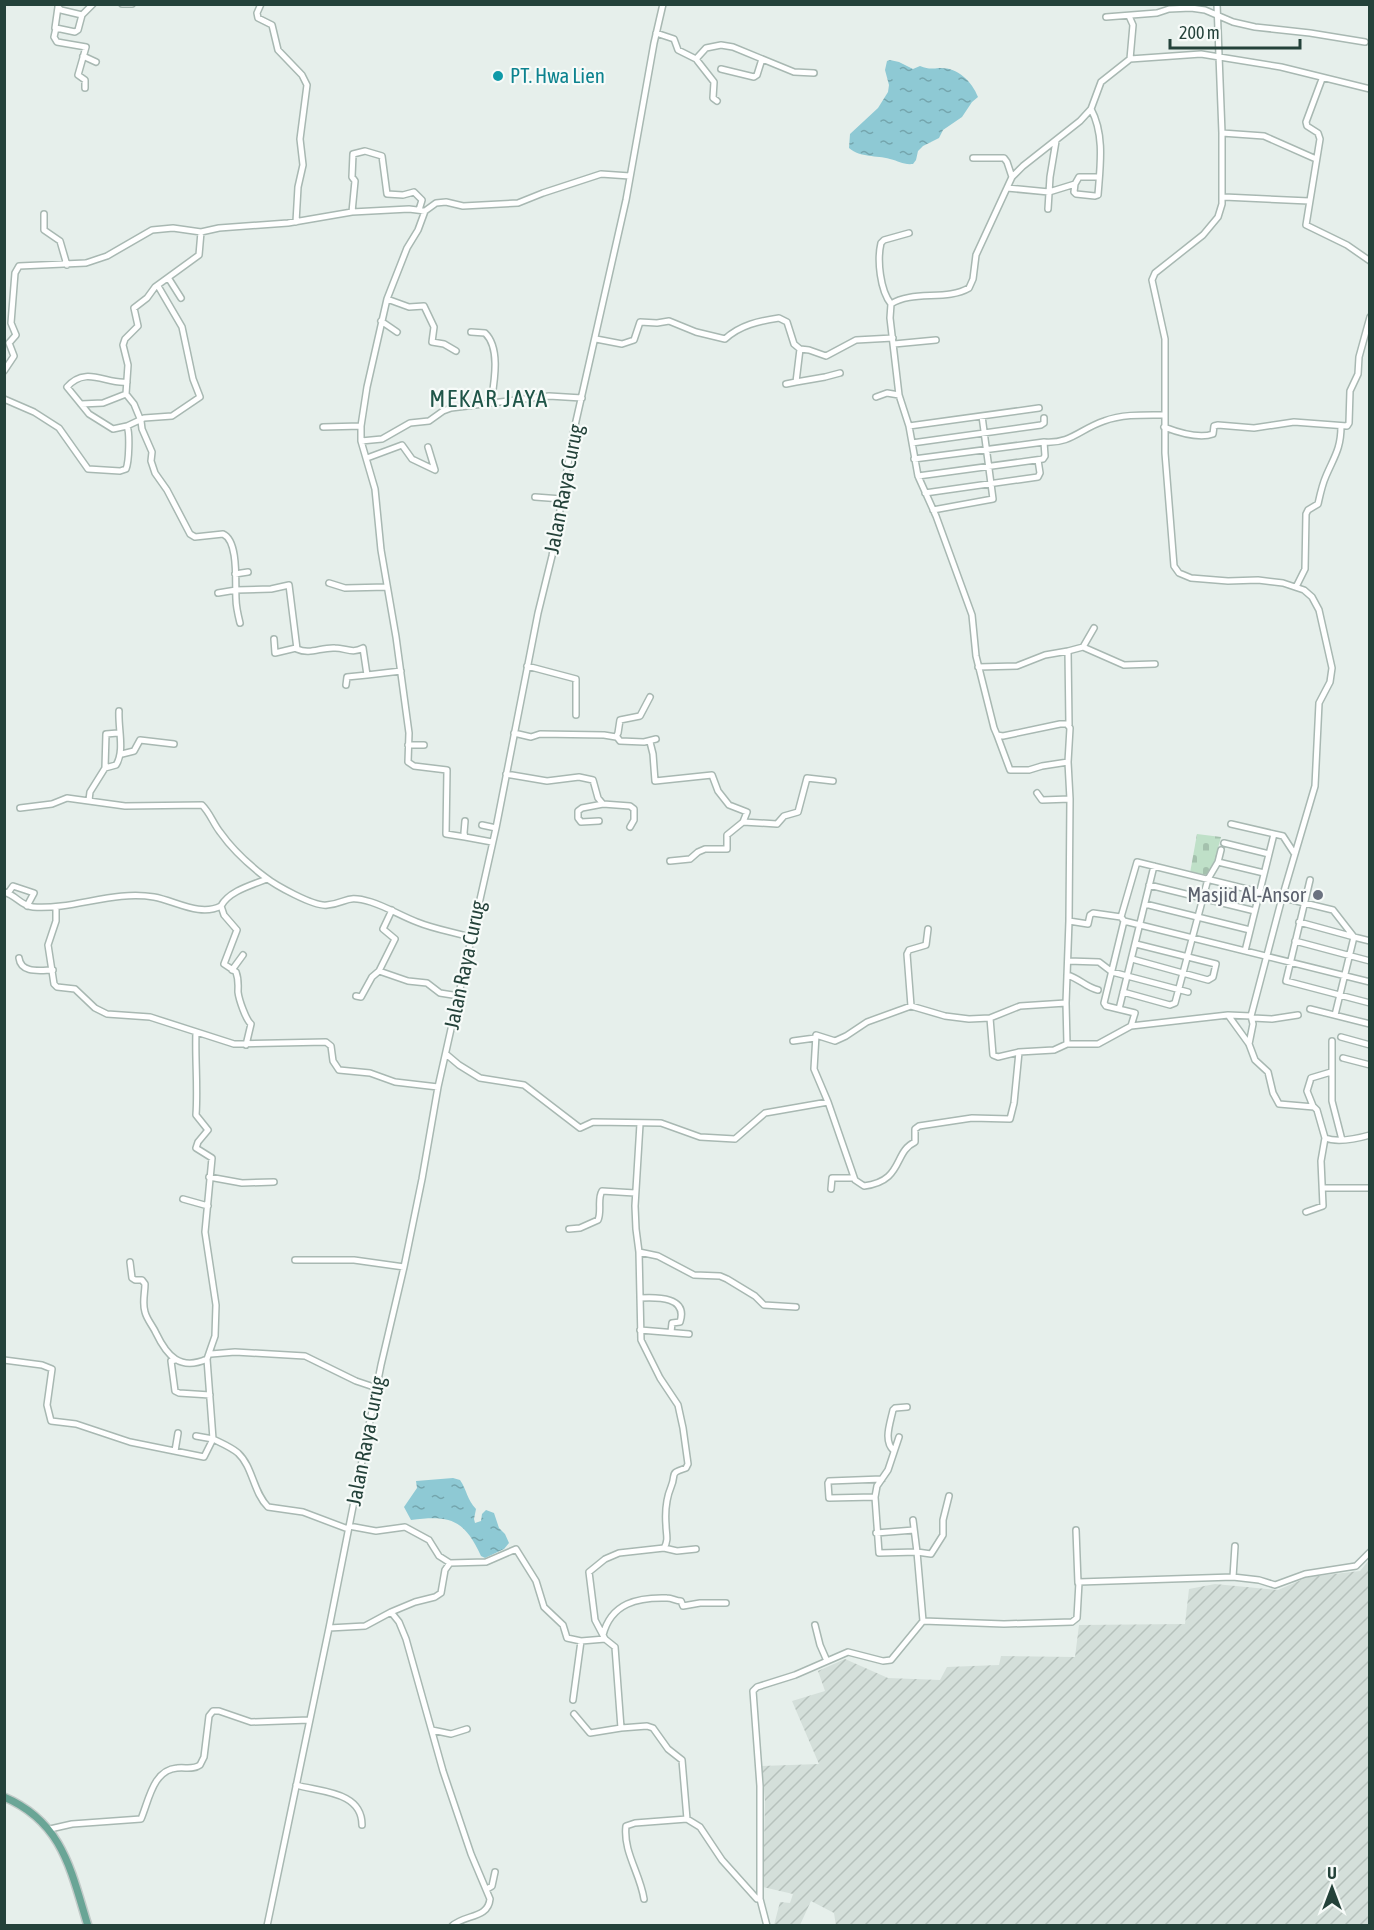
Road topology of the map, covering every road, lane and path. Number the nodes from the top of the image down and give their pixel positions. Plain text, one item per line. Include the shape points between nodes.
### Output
1 (93, 4) edge
2 (122, 4) edge
3 (132, 4) edge
4 (261, 4) edge
5 (663, 4) edge
6 (1217, 4) edge
7 (58, 6) edge
8 (82, 15) junction
9 (1217, 15) junction
10 (1129, 16) junction
11 (1106, 17) dead end
12 (54, 28) junction
13 (656, 33) junction
14 (1365, 42) dead end
15 (83, 56) junction
16 (1219, 57) junction
17 (696, 58) junction
18 (762, 59) junction
19 (1130, 59) junction
20 (96, 62) dead end
21 (722, 69) dead end
22 (814, 73) dead end
23 (1322, 79) junction
24 (85, 88) dead end
25 (1370, 89) edge
26 (717, 101) dead end
27 (1091, 109) junction
28 (1222, 133) junction
29 (1056, 141) junction
30 (973, 158) dead end
31 (1316, 159) junction
32 (630, 176) junction
33 (1012, 177) junction
34 (1100, 177) junction
35 (1075, 184) junction
36 (1007, 188) junction
37 (1049, 192) junction
38 (1224, 197) junction
39 (1309, 201) junction
40 (1048, 209) dead end
41 (422, 211) junction
42 (352, 212) junction
43 (44, 214) dead end
44 (296, 222) junction
45 (201, 232) junction
46 (909, 233) dead end
47 (1369, 259) edge
48 (67, 265) junction
49 (169, 279) junction
50 (158, 286) junction
51 (181, 298) dead end
52 (387, 299) junction
53 (891, 304) junction
54 (1370, 316) edge
55 (381, 321) junction
56 (397, 332) dead end
57 (471, 332) dead end
58 (596, 339) junction
59 (1367, 339) edge
60 (936, 340) dead end
61 (893, 341) junction
62 (800, 349) junction
63 (456, 351) dead end
64 (4, 371) edge
65 (840, 372) dead end
66 (127, 382) junction
67 (796, 382) junction
68 (786, 384) dead end
69 (126, 394) junction
70 (899, 395) junction
71 (876, 397) dead end
72 (582, 398) junction
73 (4, 399) edge
74 (491, 403) junction
75 (81, 404) junction
76 (1039, 408) dead end
77 (1164, 414) junction
78 (982, 416) junction
79 (1044, 418) dead end
80 (141, 419) junction
81 (127, 426) junction
82 (361, 426) junction
83 (909, 426) junction
84 (1341, 426) junction
85 (323, 427) dead end
86 (1164, 427) junction
87 (399, 430) junction
88 (984, 433) junction
89 (361, 441) junction
90 (1044, 442) junction
91 (912, 443) junction
92 (402, 445) junction
93 (428, 447) dead end
94 (987, 450) junction
95 (367, 458) junction
96 (914, 459) junction
97 (1038, 460) junction
98 (989, 467) junction
99 (918, 476) junction
100 (991, 484) junction
101 (925, 493) junction
102 (535, 497) dead end
103 (562, 499) junction
104 (933, 510) junction
105 (248, 572) dead end
106 (235, 574) junction
107 (329, 583) dead end
108 (1296, 587) junction
109 (387, 588) junction
110 (236, 590) junction
111 (218, 593) dead end
112 (240, 623) dead end
113 (1094, 628) dead end
114 (274, 639) dead end
115 (1083, 647) junction
116 (296, 648) junction
117 (1068, 651) junction
118 (1155, 664) dead end
119 (527, 666) junction
120 (978, 667) junction
121 (401, 671) junction
122 (367, 675) junction
123 (346, 685) dead end
124 (650, 697) dead end
125 (119, 711) dead end
126 (576, 715) dead end
127 (1069, 725) junction
128 (118, 733) junction
129 (514, 733) junction
130 (997, 735) junction
131 (617, 736) junction
132 (174, 744) dead end
133 (408, 746) junction
134 (424, 746) dead end
135 (122, 754) junction
136 (1068, 762) junction
137 (105, 768) junction
138 (506, 774) junction
139 (833, 781) dead end
140 (1037, 793) dead end
141 (1070, 799) junction
142 (89, 800) junction
143 (603, 804) junction
144 (20, 808) dead end
145 (465, 821) dead end
146 (599, 821) dead end
147 (743, 822) junction
148 (1231, 824) dead end
149 (482, 825) dead end
150 (630, 827) dead end
151 (496, 828) junction
152 (1274, 834) junction
153 (465, 837) junction
154 (492, 843) junction
155 (1224, 843) dead end
156 (1221, 850) dead end
157 (1294, 853) junction
158 (1269, 854) junction
159 (670, 861) dead end
160 (1218, 862) junction
161 (1154, 866) junction
162 (1264, 873) junction
163 (267, 879) junction
164 (1208, 879) junction
165 (1310, 880) dead end
166 (1149, 885) junction
167 (1260, 892) junction
168 (6, 893) edge
169 (1203, 898) junction
170 (1282, 898) junction
171 (1145, 904) junction
172 (1305, 904) junction
173 (27, 906) junction
174 (221, 906) junction
175 (56, 907) junction
176 (392, 910) junction
177 (1255, 911) junction
178 (1198, 917) junction
179 (1123, 919) junction
180 (1070, 921) junction
181 (1299, 922) junction
182 (1140, 925) junction
183 (928, 929) dead end
184 (1250, 930) junction
185 (470, 937) junction
186 (1354, 937) junction
187 (1191, 939) junction
188 (1295, 941) junction
189 (1370, 941) edge
190 (1136, 944) junction
191 (1245, 951) junction
192 (243, 955) dead end
193 (1187, 956) junction
194 (1267, 956) junction
195 (1350, 957) junction
196 (19, 958) dead end
197 (1132, 959) junction
198 (1068, 961) junction
199 (1289, 961) junction
200 (1370, 962) edge
201 (53, 970) junction
202 (232, 970) junction
203 (379, 971) junction
204 (1112, 972) junction
205 (1183, 974) junction
206 (1068, 975) junction
207 (1345, 975) junction
208 (1127, 976) junction
209 (1370, 982) edge
210 (1179, 989) junction
211 (1098, 990) dead end
212 (1123, 992) junction
213 (1188, 992) dead end
214 (356, 996) dead end
215 (459, 996) junction
216 (1340, 996) junction
217 (1066, 1003) junction
218 (1370, 1003) edge
219 (911, 1006) junction
220 (1119, 1009) junction
221 (1310, 1009) dead end
222 (1228, 1015) junction
223 (1298, 1015) dead end
224 (1335, 1015) junction
225 (1252, 1017) junction
226 (990, 1018) junction
227 (1370, 1024) edge
228 (1131, 1026) junction
229 (196, 1032) junction
230 (1341, 1037) dead end
231 (814, 1038) junction
232 (793, 1041) dead end
233 (1332, 1041) dead end
234 (1067, 1044) junction
235 (1249, 1044) junction
236 (246, 1045) junction
237 (1370, 1045) edge
238 (1019, 1052) junction
239 (446, 1054) junction
240 (1343, 1058) dead end
241 (1370, 1065) edge
242 (1331, 1072) junction
243 (438, 1087) junction
244 (828, 1102) junction
245 (1312, 1106) junction
246 (640, 1124) junction
247 (1370, 1135) edge
248 (1324, 1138) junction
249 (1342, 1140) junction
250 (209, 1177) junction
251 (855, 1178) junction
252 (274, 1182) dead end
253 (1323, 1188) junction
254 (1370, 1188) edge
255 (831, 1189) dead end
256 (635, 1193) junction
257 (183, 1199) dead end
258 (208, 1206) junction
259 (1306, 1212) dead end
260 (569, 1229) dead end
261 (639, 1252) junction
262 (295, 1260) dead end
263 (130, 1262) dead end
264 (404, 1267) junction
265 (640, 1298) junction
266 (796, 1307) dead end
267 (640, 1330) junction
268 (671, 1332) junction
269 (689, 1334) dead end
270 (209, 1357) junction
271 (4, 1360) edge
272 (175, 1360) junction
273 (377, 1388) junction
274 (210, 1395) junction
275 (907, 1407) dead end
276 (178, 1433) dead end
277 (196, 1436) dead end
278 (899, 1437) dead end
279 (213, 1439) junction
280 (174, 1451) junction
281 (894, 1451) junction
282 (882, 1479) junction
283 (949, 1496) dead end
284 (875, 1497) junction
285 (913, 1520) dead end
286 (349, 1527) junction
287 (914, 1530) junction
288 (1076, 1530) dead end
289 (876, 1533) junction
290 (1235, 1546) dead end
291 (664, 1548) junction
292 (696, 1549) dead end
293 (917, 1552) junction
294 (1370, 1552) edge
295 (450, 1563) junction
296 (1233, 1577) junction
297 (1078, 1583) junction
298 (726, 1603) dead end
299 (392, 1612) junction
300 (924, 1621) junction
301 (815, 1625) dead end
302 (329, 1628) junction
303 (604, 1637) junction
304 (581, 1641) junction
305 (826, 1661) junction
306 (573, 1700) dead end
307 (574, 1714) dead end
308 (309, 1720) junction
309 (621, 1728) junction
310 (432, 1730) junction
311 (468, 1730) dead end
312 (296, 1785) junction
313 (4, 1797) edge
314 (687, 1819) junction
315 (362, 1825) dead end
316 (50, 1829) junction
317 (495, 1872) dead end
318 (487, 1889) junction
319 (644, 1899) dead end
320 (760, 1899) junction
321 (88, 1926) edge
322 (267, 1926) edge
323 (452, 1926) edge
324 (766, 1926) edge

1 - 8 street
2 - 3 street
4 - 44 street via 258,18 272,25 278,50 302,75 307,86
5 - 13 street, Jalan Raya Curug
6 - 9 street
7 - 8 street
7 - 12 street
8 - 12 street via 76,31
9 - 10 street via 1181,7
9 - 14 street via 1255,27
9 - 16 street
10 - 11 street
10 - 19 street via 1133,25
12 - 15 street via 55,41 86,47
13 - 17 street via 674,39 678,50
13 - 32 street, Jalan Raya Curug
15 - 20 street
15 - 24 street via 78,76 85,80
16 - 19 street via 1193,53
16 - 23 street via 1281,67
16 - 28 street
17 - 18 street via 716,44
17 - 26 street via 714,82 712,98
18 - 21 street via 756,77
18 - 22 street via 794,72
19 - 27 street via 1101,82
23 - 25 street
23 - 31 street via 1306,122 1319,136
27 - 29 street
27 - 34 street via 1098,125
28 - 31 street via 1264,136
28 - 38 street
29 - 33 street
29 - 37 street
30 - 33 street via 1004,158
31 - 39 street
32 - 41 street via 601,174 518,203 463,206 442,202
32 - 58 street, Jalan Raya Curug
33 - 36 street
34 - 35 street via 1079,177
34 - 35 street via 1097,196 1074,193
35 - 37 street
36 - 37 street
36 - 53 street via 976,255 969,288 900,299
37 - 40 street
38 - 39 street
38 - 77 street via 1221,211 1209,229 1152,277 1165,339
39 - 47 street via 1307,226
41 - 42 street
41 - 42 street via 421,198 414,192 387,194 382,156 361,151 352,156
41 - 52 street via 418,230
42 - 44 street
43 - 48 street via 44,230 60,241
44 - 45 street
45 - 48 street via 173,228 148,231 107,256
45 - 49 street via 199,255
46 - 53 street via 884,240 880,246 881,272
48 - 64 street via 22,265 16,270 11,323 16,335 9,344 14,353
49 - 50 street
49 - 51 street
50 - 66 street via 134,308 138,326 123,345
50 - 80 street via 182,327 200,397 172,416
52 - 55 street
52 - 63 street via 409,307 424,306 434,327 432,342
53 - 61 street
54 - 59 street
55 - 56 street
55 - 82 street
57 - 74 street via 486,333 492,342 495,370
58 - 62 street via 627,344 634,340 640,322 667,321 725,339 742,327 784,318 794,344
58 - 72 street, Jalan Raya Curug
59 - 84 street via 1350,391 1349,423
60 - 61 street
61 - 62 street via 856,340 826,356
61 - 70 street
62 - 67 street
65 - 67 street
66 - 69 street
66 - 75 street via 96,377 68,384 67,388
67 - 68 street
69 - 75 street via 103,403
69 - 80 street
70 - 71 street via 887,393
70 - 83 street
72 - 74 street via 549,396
72 - 103 street, Jalan Raya Curug
73 - 81 street via 58,428 90,470 126,469
74 - 87 street via 447,410 431,421 415,422
75 - 81 street via 111,429
76 - 78 street
77 - 86 street
77 - 90 street via 1109,419 1069,440
78 - 83 street
78 - 88 street
79 - 88 street via 1041,425
80 - 81 street
80 - 106 street via 154,470 190,534 229,537
82 - 85 street
82 - 89 street
83 - 91 street
84 - 86 street via 1294,422 1259,428 1218,425 1207,436
84 - 108 street via 1339,447 1318,504 1306,514 1305,569
86 - 108 street via 1172,559 1179,573 1201,579 1258,580
87 - 89 street via 382,439
87 - 92 street
88 - 91 street
88 - 94 street
89 - 95 street
90 - 94 street
90 - 97 street via 1045,457
91 - 96 street
92 - 93 street via 411,459 435,470
92 - 95 street
94 - 96 street
94 - 98 street
95 - 109 street via 375,489
96 - 99 street
97 - 98 street
97 - 100 street via 1038,477
98 - 99 street
98 - 100 street
99 - 101 street
100 - 101 street
100 - 104 street via 992,500
101 - 104 street
102 - 103 street
103 - 119 street, Jalan Raya Curug
104 - 120 street via 972,615
105 - 106 street
106 - 110 street
107 - 109 street via 345,588
108 - 157 street via 1308,593 1316,604 1332,668 1319,703 1315,786
109 - 121 street
110 - 111 street
110 - 112 street
110 - 116 street via 289,585
113 - 115 street
114 - 116 street via 276,653
115 - 117 street
115 - 118 street via 1124,665
116 - 122 street via 306,652 363,648
117 - 120 street via 1017,666
117 - 127 street
119 - 126 street via 576,679
119 - 129 street, Jalan Raya Curug
120 - 130 street
121 - 122 street
121 - 133 street
122 - 123 street via 347,677
124 - 131 street via 639,717 620,720
125 - 128 street
127 - 130 street
127 - 136 street
128 - 135 street
128 - 137 street via 106,734
129 - 131 street via 530,737
129 - 138 street, Jalan Raya Curug
130 - 136 street via 1010,770 1029,771
131 - 147 street via 620,741 653,740 656,781 712,775 729,805 746,811
132 - 135 street via 140,740 134,751
133 - 134 street
133 - 153 street via 410,764 447,770 446,834
135 - 137 street via 116,765
136 - 141 street
137 - 142 street
138 - 143 street via 547,781 590,779
138 - 151 street, Jalan Raya Curug
139 - 147 street via 807,778 798,812 784,816 777,824
140 - 141 street via 1042,801
141 - 180 street
142 - 144 street via 68,798
142 - 163 street via 125,806 202,805 228,843
143 - 146 street via 578,811 581,822
143 - 150 street via 633,808
145 - 153 street
147 - 159 street via 727,835 727,849 705,849 690,859
148 - 152 street
149 - 151 street
151 - 154 street, Jalan Raya Curug
152 - 157 street via 1285,837
152 - 158 street
153 - 154 street
154 - 185 street, Jalan Raya Curug
155 - 158 street
156 - 160 street
157 - 170 street
158 - 162 street
160 - 162 street
160 - 164 street
161 - 164 street
161 - 166 street
161 - 179 street via 1135,863
162 - 167 street
163 - 174 street via 238,891
163 - 176 street via 316,904 356,898
164 - 167 street
164 - 169 street
165 - 172 street
166 - 169 street
166 - 171 street
167 - 170 street
167 - 177 street
168 - 173 street
168 - 173 street via 13,886 34,893
169 - 177 street
169 - 178 street
170 - 172 street
170 - 194 street
171 - 178 street
171 - 182 street
172 - 181 street
172 - 186 street via 1333,910
173 - 175 street
174 - 175 street via 205,911 155,897 128,895
174 - 202 street via 237,930 224,964
175 - 201 street via 48,945
176 - 185 street
176 - 203 street via 383,929 395,939
177 - 184 street
178 - 184 street
178 - 187 street
179 - 180 street via 1093,913 1088,924
179 - 182 street
179 - 204 street
180 - 198 street
181 - 186 street
181 - 188 street
182 - 187 street
182 - 190 street
183 - 219 street via 926,945 907,954
184 - 191 street
185 - 215 street, Jalan Raya Curug
186 - 189 street
186 - 195 street
187 - 191 street
187 - 193 street
188 - 195 street
188 - 199 street
190 - 193 street
190 - 197 street
191 - 194 street
192 - 202 street
193 - 205 street
193 - 205 street via 1216,964 1210,980
194 - 199 street
194 - 225 street
195 - 200 street
195 - 207 street
196 - 201 street via 24,968
197 - 205 street
197 - 208 street
198 - 204 street via 1098,962
198 - 206 street
199 - 207 street
199 - 216 street via 1286,982
201 - 229 street via 55,987 75,988 107,1014 150,1017
202 - 236 street via 236,972 239,997 251,1024
203 - 214 street via 361,997
203 - 215 street
204 - 208 street
204 - 220 street via 1104,1004
205 - 210 street
206 - 211 street
206 - 217 street
207 - 209 street
207 - 216 street
208 - 210 street
208 - 212 street
210 - 212 street via 1176,1001 1170,1005
210 - 213 street
212 - 220 street
215 - 239 street, Jalan Raya Curug
216 - 218 street
216 - 224 street
217 - 226 street via 1020,1006
217 - 234 street
219 - 226 street via 954,1018
219 - 231 street via 867,1022 838,1040 829,1041 818,1035
220 - 228 street via 1136,1014
221 - 224 street
222 - 225 street
222 - 228 street
222 - 235 street
223 - 225 street
224 - 227 street
225 - 235 street
226 - 238 street via 994,1057
228 - 234 street via 1098,1044
229 - 236 street
229 - 250 street via 196,1115 208,1131 196,1148 211,1156
230 - 237 street
231 - 232 street
231 - 244 street via 814,1069
233 - 242 street
234 - 238 street via 1054,1050
235 - 245 street via 1255,1060 1268,1072 1279,1104
236 - 243 street via 326,1042 339,1070
238 - 251 street via 1010,1119 977,1118 919,1126 915,1129 915,1142 906,1146 888,1178 864,1186
239 - 243 street, Jalan Raya Curug
239 - 246 street via 480,1078 524,1085 578,1128 595,1122
240 - 241 street
242 - 245 street via 1311,1078 1307,1091
242 - 249 street via 1332,1101
243 - 264 street, Jalan Raya Curug
244 - 246 street via 765,1113 735,1139 700,1137 664,1124
244 - 251 street
245 - 248 street via 1317,1110
246 - 256 street
247 - 249 street
248 - 249 street
248 - 253 street
250 - 252 street via 242,1183
250 - 258 street
251 - 255 street via 832,1178
253 - 254 street
253 - 259 street via 1323,1206
256 - 260 street via 602,1191 598,1220
256 - 261 street
257 - 258 street
258 - 270 street via 205,1232 216,1305 215,1336
261 - 265 street
261 - 266 street via 658,1256 694,1275 720,1276 764,1305
262 - 264 street via 354,1260
263 - 272 street via 132,1278 145,1284 145,1315
264 - 273 street, Jalan Raya Curug
265 - 267 street
265 - 268 street via 670,1301 681,1307 682,1320 672,1323
267 - 268 street
267 - 291 street via 644,1347 678,1405 688,1464 673,1475 666,1497 668,1541
268 - 269 street
270 - 272 street via 199,1362
270 - 273 street via 235,1352 305,1356
270 - 274 street
271 - 280 street via 52,1369 47,1405 51,1421 76,1424 130,1442
272 - 274 street via 171,1361 176,1391
273 - 286 street, Jalan Raya Curug
274 - 279 street
275 - 281 street via 893,1410 888,1443
276 - 280 street
277 - 279 street
278 - 281 street
279 - 280 street via 204,1457
279 - 286 street via 243,1459 267,1507 303,1512
281 - 282 street
282 - 284 street
282 - 284 street via 828,1483 829,1498
283 - 293 street via 942,1537 931,1554
284 - 289 street
285 - 287 street
286 - 295 street via 376,1531 405,1527 429,1540 439,1556
286 - 302 street, Jalan Raya Curug
287 - 289 street
287 - 293 street
288 - 297 street
289 - 293 street via 879,1553
290 - 296 street
291 - 292 street
291 - 303 street via 619,1553 590,1569 595,1620
293 - 300 street
294 - 296 street via 1356,1566 1305,1574 1275,1585
295 - 299 street via 441,1593
295 - 304 street via 486,1562 516,1549 536,1581 544,1607 563,1625 567,1638
296 - 297 street
297 - 300 street via 1077,1618 1072,1622
298 - 303 street via 682,1606 681,1601 670,1598 637,1599 610,1616
299 - 302 street via 368,1626
299 - 310 street via 406,1639
300 - 305 street via 891,1660 848,1652
301 - 305 street
302 - 308 street, Jalan Raya Curug
303 - 304 street
303 - 309 street via 615,1648
304 - 306 street
305 - 320 street via 753,1690 760,1786
307 - 309 street via 590,1733
308 - 312 street, Jalan Raya Curug
308 - 316 street via 251,1722 213,1711 200,1765 170,1769 158,1776 141,1819
309 - 314 street via 653,1728 682,1760
310 - 311 street via 451,1734
310 - 318 street via 467,1843
312 - 315 street via 349,1799 359,1810
312 - 322 street, Jalan Raya Curug
313 - 316 main road via 31,1811
314 - 319 street via 626,1826 628,1850
314 - 320 street via 702,1830 722,1860
316 - 321 main road via 66,1854
317 - 318 street via 492,1886
318 - 323 street via 490,1899 486,1910
320 - 324 street

